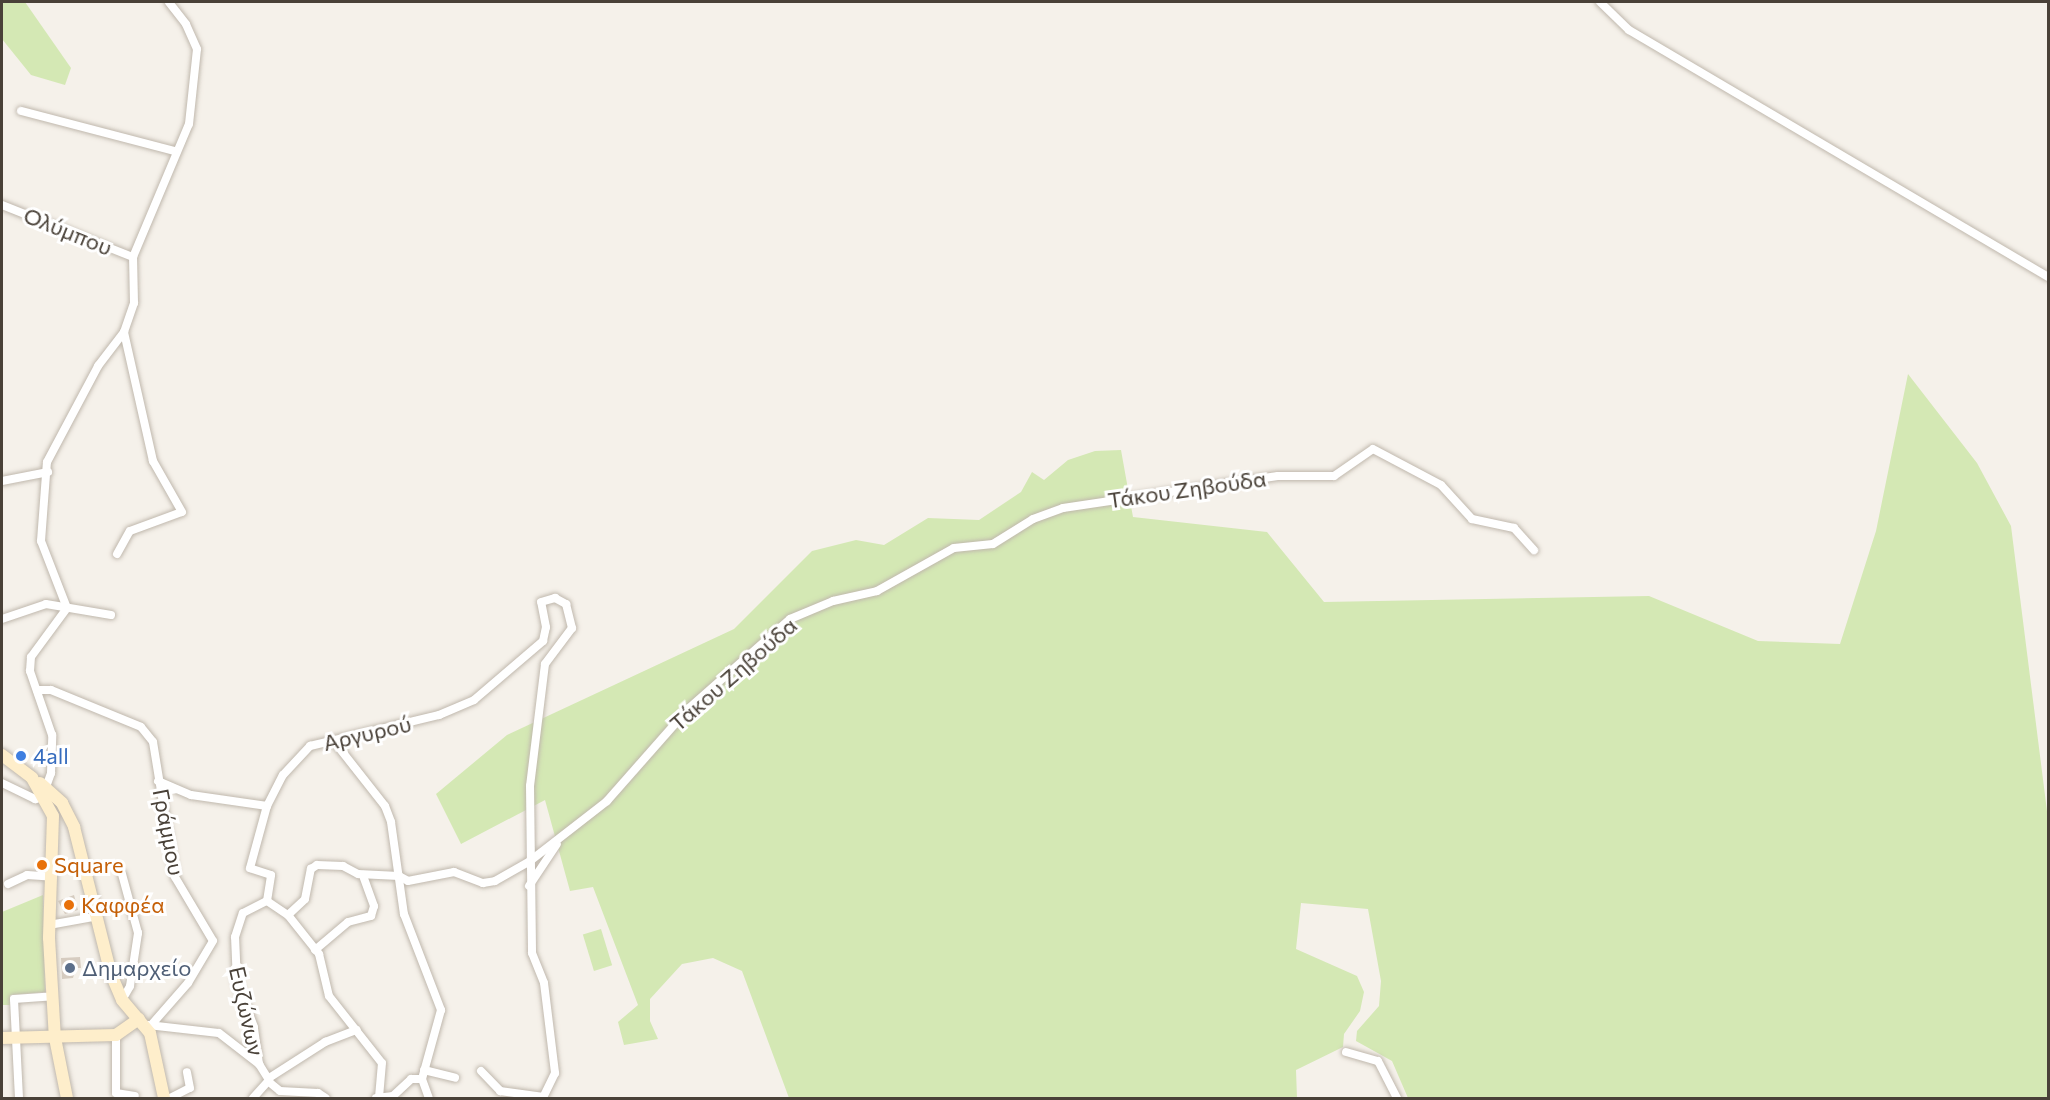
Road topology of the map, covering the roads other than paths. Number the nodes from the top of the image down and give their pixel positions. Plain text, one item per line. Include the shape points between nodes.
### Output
1 (169, 2) edge
2 (1600, 2) edge
3 (21, 111) dead end
4 (175, 151) junction
5 (2, 205) edge
6 (134, 257) junction
7 (2049, 277) edge
8 (124, 332) junction
9 (48, 472) junction
10 (2, 482) edge
11 (1534, 550) dead end
12 (117, 555) dead end
13 (68, 608) junction
14 (111, 615) dead end
15 (2, 619) edge
16 (37, 690) junction
17 (333, 740) junction
18 (2, 755) edge
19 (159, 781) junction
20 (2, 783) edge
21 (45, 792) junction
22 (267, 806) junction
23 (52, 811) junction
24 (68, 814) junction
25 (561, 838) junction
26 (530, 861) junction
27 (122, 874) dead end
28 (363, 875) junction
29 (399, 876) junction
30 (53, 877) junction
31 (9, 884) dead end
32 (529, 886) junction
33 (267, 902) junction
34 (288, 915) junction
35 (94, 917) junction
36 (49, 925) junction
37 (315, 950) junction
38 (53, 996) junction
39 (122, 1000) junction
40 (146, 1023) junction
41 (357, 1030) junction
42 (116, 1035) junction
43 (55, 1038) junction
44 (8, 1039) edge
45 (1346, 1052) dead end
46 (259, 1064) junction
47 (481, 1071) dead end
48 (187, 1072) dead end
49 (423, 1075) junction
50 (455, 1078) dead end
51 (269, 1080) junction
52 (135, 1096) dead end
53 (181, 1097) edge
54 (19, 1098) edge
55 (67, 1098) edge
56 (164, 1098) edge
57 (170, 1098) edge
58 (253, 1098) edge
59 (326, 1098) edge
60 (378, 1098) edge
61 (429, 1098) edge
62 (544, 1098) edge
63 (1397, 1098) edge

1 - 4 street via 186,24 197,49 192,112
2 - 7 street via 1629,30
3 - 4 street
4 - 6 street
5 - 6 street, Ολύμπου
6 - 8 street via 134,303
8 - 9 street via 98,366 48,454
8 - 12 street via 140,397 142,428 153,461 182,512 130,531
9 - 10 street
9 - 13 street via 41,541
11 - 25 street, Τάκου Ζηβούδα via 1515,528 1472,519 1441,485 1373,449 1334,476 1278,476 1063,508 1033,519 993,544 954,548 877,591 833,601 790,619 688,709 607,801
13 - 14 street
13 - 15 street via 38,605
13 - 16 street via 31,657 30,671
16 - 19 street, Γράμμου via 51,690 141,727 153,742
16 - 21 street via 52,735 51,773
17 - 22 street, Αργυρού via 310,746 290,765
17 - 26 street, Αργυρού via 428,718 474,700 539,646 545,634 541,602 561,600 572,621 569,637 545,664 538,695
17 - 29 street via 386,809
18 - 21 main road
19 - 22 street via 191,795
19 - 40 street, Γράμμου via 175,877 213,941 188,983
20 - 21 street via 36,800
21 - 23 main road
21 - 24 main road
22 - 33 street via 250,868 271,875
23 - 24 main road
23 - 30 main road
24 - 35 main road
25 - 26 street, Τάκου Ζηβούδα
25 - 32 street
26 - 29 street, Τάκου Ζηβούδα via 490,882 459,873 412,881
26 - 32 street
27 - 39 street via 138,933 131,981
28 - 29 street, Τάκου Ζηβούδα
28 - 34 street, Τάκου Ζηβούδα via 343,866 315,866 305,898
28 - 37 street via 374,906 371,916 348,922
29 - 49 street via 406,921 441,1010
30 - 31 street via 27,875
30 - 36 main road
32 - 62 street via 532,953 544,983 555,1072
33 - 34 street
33 - 46 street, Ευζώνων via 243,913 234,938 236,976 255,1027
34 - 37 street
35 - 36 street
35 - 39 main road
36 - 38 main road
37 - 41 street via 329,996
38 - 43 main road
38 - 44 street via 14,999
39 - 40 main road
40 - 42 main road
40 - 46 street via 219,1033
40 - 56 main road
41 - 51 street via 325,1042
41 - 60 street via 382,1063
42 - 43 main road
42 - 52 street via 116,1093
43 - 44 main road
43 - 55 main road
44 - 54 street
45 - 63 street via 1378,1061
46 - 51 street, Ευζώνων
47 - 62 street via 500,1091
48 - 53 street via 191,1086
49 - 50 street
49 - 60 street via 411,1079 393,1096
49 - 61 street
51 - 58 street, Ευζώνων
51 - 59 street via 277,1090 318,1093
53 - 57 street

